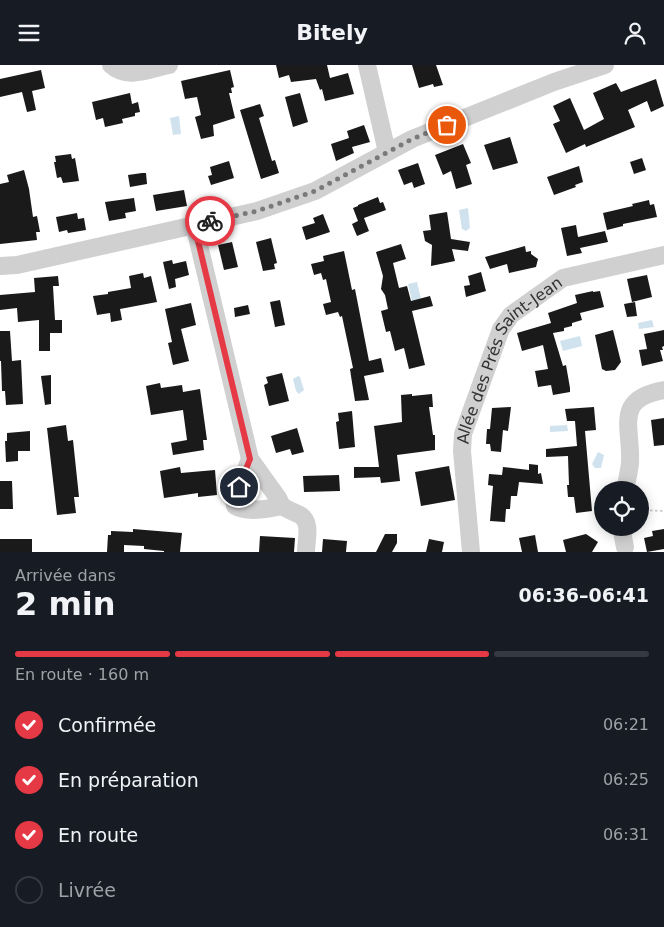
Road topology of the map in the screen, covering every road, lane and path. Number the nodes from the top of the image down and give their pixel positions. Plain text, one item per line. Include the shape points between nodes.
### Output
1 (111, 65) edge
2 (169, 65) edge
3 (367, 65) edge
4 (604, 65) edge
5 (386, 152) junction
6 (194, 224) junction
7 (664, 255) edge
8 (0, 266) edge
9 (664, 390) edge
10 (250, 459) junction
11 (627, 481) edge
12 (282, 506) junction
13 (649, 510) edge
14 (664, 511) edge
15 (623, 536) edge
16 (625, 547) dead end
17 (306, 552) edge
18 (471, 552) edge

1 - 2 street via 131,74
3 - 5 street
4 - 5 street via 541,87
5 - 6 street via 301,196 257,211
6 - 8 street via 17,265
6 - 10 street
7 - 18 street, Allée des Prés Saint-Jean via 563,278 511,315 501,329 463,435
9 - 11 street via 649,393 632,406 627,421 630,462
10 - 12 street
10 - 12 street via 235,506 245,509
12 - 17 street via 305,520
13 - 14 path
15 - 16 street

